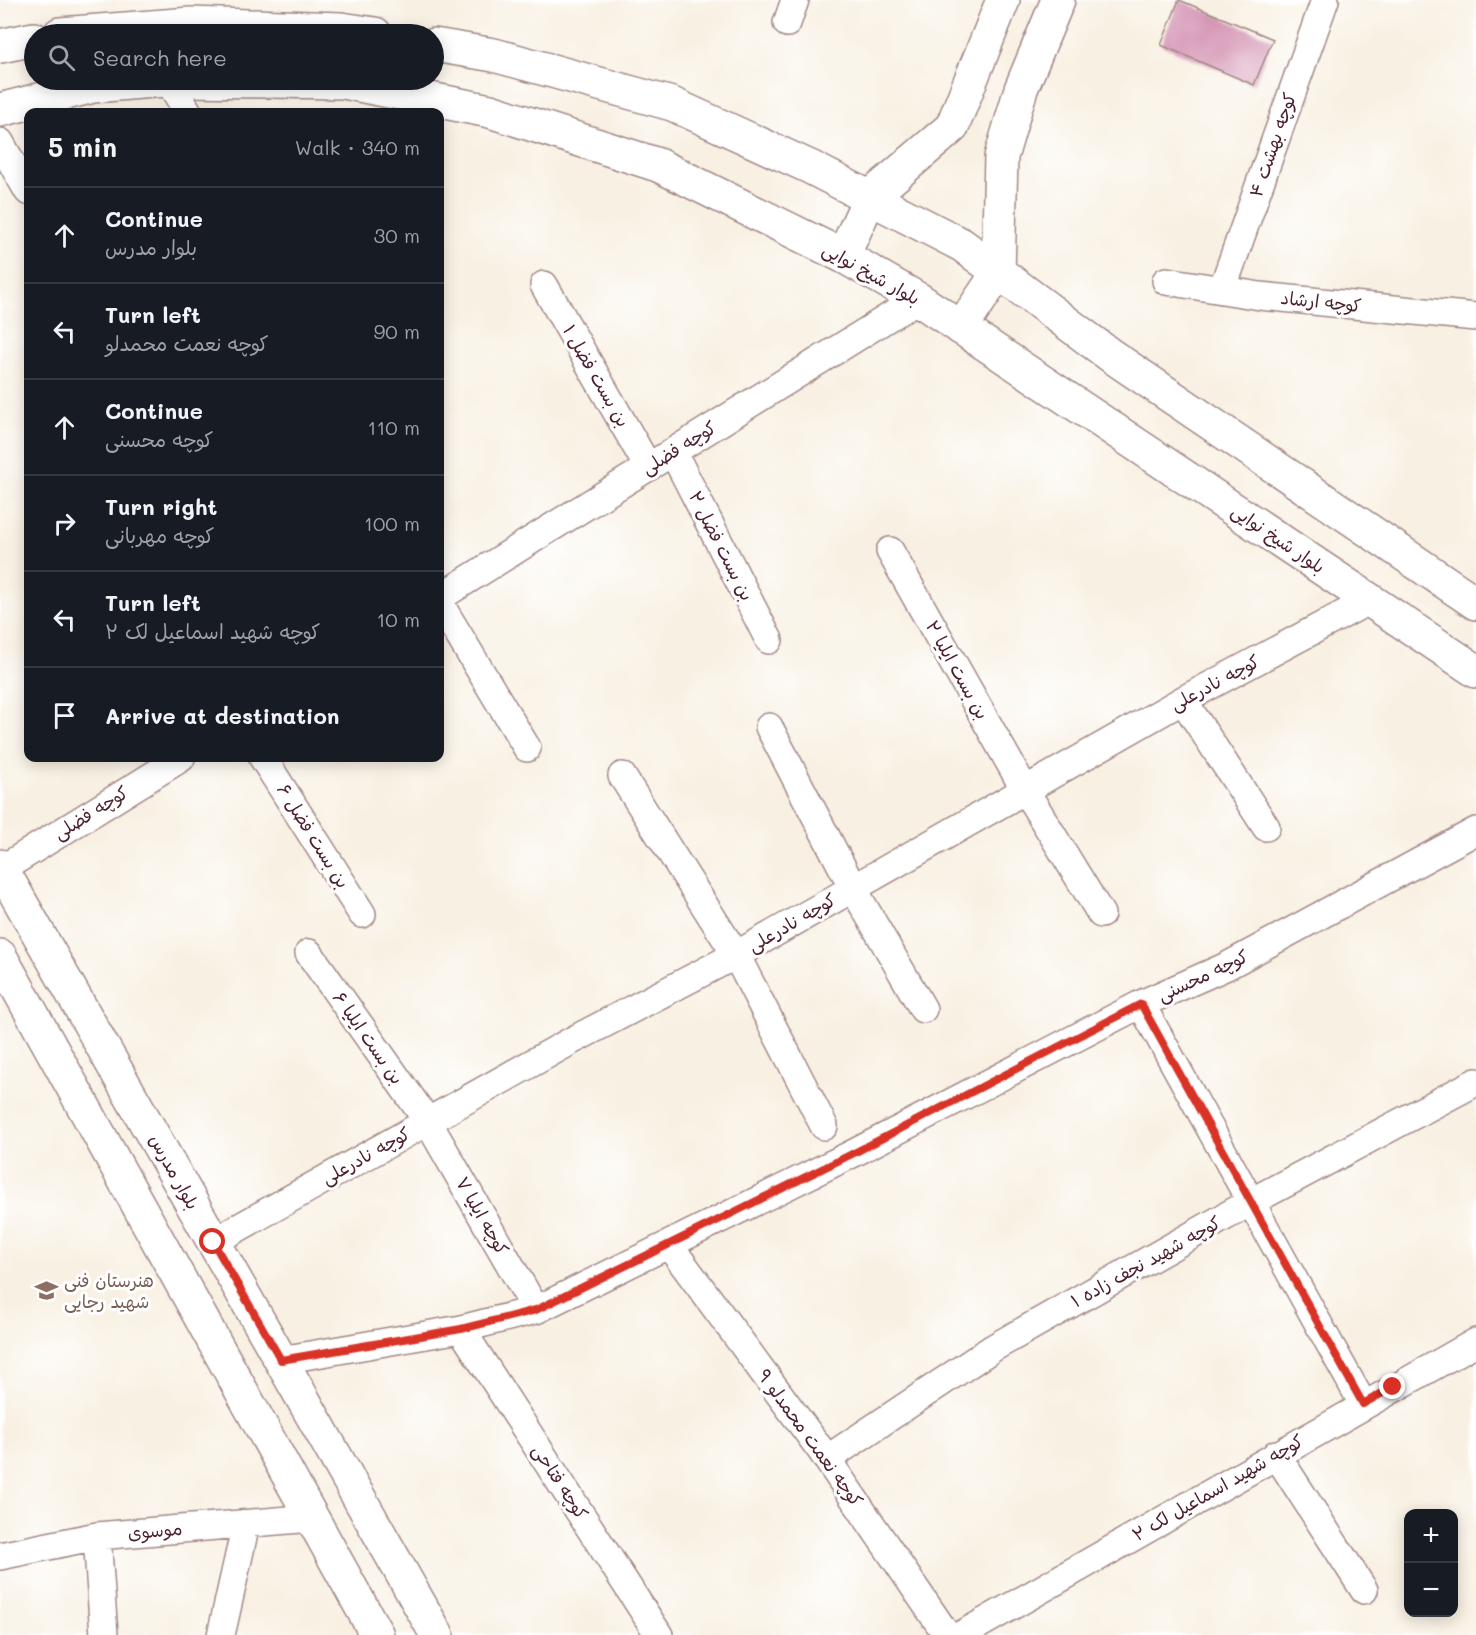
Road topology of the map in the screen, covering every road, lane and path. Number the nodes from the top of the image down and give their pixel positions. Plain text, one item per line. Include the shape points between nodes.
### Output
1 (1002, 0) edge
2 (1058, 0) edge
3 (1324, 0) edge
4 (24, 41) edge
5 (0, 46) edge
6 (444, 47) edge
7 (78, 90) edge
8 (173, 90) edge
9 (384, 90) edge
10 (185, 108) edge
11 (0, 110) edge
12 (0, 142) edge
13 (24, 183) edge
14 (870, 197) junction
15 (843, 256) junction
16 (998, 273) junction
17 (1166, 281) dead end
18 (544, 285) dead end
19 (1222, 290) junction
20 (918, 299) junction
21 (1476, 317) edge
22 (961, 328) junction
23 (673, 452) junction
24 (648, 468) junction
25 (890, 550) dead end
26 (444, 595) edge
27 (1370, 600) junction
28 (1476, 603) edge
29 (444, 611) edge
30 (769, 640) dead end
31 (1476, 671) edge
32 (1183, 700) junction
33 (770, 727) dead end
34 (527, 748) dead end
35 (174, 762) edge
36 (266, 762) edge
37 (622, 776) dead end
38 (1025, 790) junction
39 (1266, 827) dead end
40 (1476, 831) edge
41 (1, 868) edge
42 (853, 888) junction
43 (362, 914) dead end
44 (1101, 914) dead end
45 (309, 953) dead end
46 (736, 955) junction
47 (0, 956) edge
48 (1141, 1004) junction
49 (923, 1009) dead end
50 (1476, 1083) edge
51 (428, 1122) junction
52 (824, 1126) dead end
53 (1249, 1203) junction
54 (213, 1242) junction
55 (669, 1245) junction
56 (536, 1310) junction
57 (461, 1329) junction
58 (1476, 1342) edge
59 (281, 1360) junction
60 (1363, 1404) junction
61 (1276, 1454) junction
62 (827, 1459) junction
63 (313, 1518) junction
64 (246, 1524) junction
65 (97, 1536) junction
66 (0, 1556) edge
67 (1364, 1590) dead end
68 (104, 1635) edge
69 (221, 1635) edge
70 (377, 1635) edge
71 (437, 1635) edge
72 (659, 1635) edge
73 (947, 1635) edge
74 (961, 1635) edge

1 - 14 main road via 952,127
2 - 16 main road via 1021,89 1002,157
3 - 19 street, کوچه بهشت ۴
4 - 5 main road
6 - 14 main road via 494,55 672,104
7 - 11 main road
8 - 10 street
9 - 15 main road, بلوار شیخ نوایی via 490,111 658,165
12 - 13 street
14 - 15 main road
14 - 16 main road via 962,245
15 - 20 main road, بلوار شیخ نوایی
16 - 22 main road
16 - 28 main road via 1110,355
17 - 19 street, کوچه ارشاد
18 - 24 street, بن بست فضل ۱
19 - 21 street, کوچه ارشاد
20 - 22 main road, بلوار شیخ نوایی
20 - 23 street, کوچه فضلی
22 - 27 main road, بلوار شیخ نوایی
23 - 24 street, کوچه فضلی
23 - 30 street, ۲ بن بست فضل
24 - 26 street, کوچه فضلی
25 - 38 street, بن بست ایلیا ۲
27 - 31 main road, بلوار شیخ نوایی
27 - 32 street, کوچه نادرعلی
29 - 34 street
32 - 38 street, کوچه نادرعلی
32 - 39 street
33 - 42 street
35 - 41 street, کوچه فضلی
36 - 43 street, ۶ بن بست فضل
37 - 46 street
38 - 42 street, کوچه نادرعلی
38 - 44 street, بن بست ایلیا ۲
40 - 48 street, کوچه محسنی via 1227,966
41 - 54 main road, بلوار مدرس
42 - 46 street, کوچه نادرعلی
42 - 49 street
45 - 51 street, ۶ بن بست ایلیا
46 - 51 street, کوچه نادرعلی
46 - 52 street
47 - 63 main road
48 - 53 street
48 - 55 street, کوچه محسنی
50 - 53 street, کوچه شهید نجف زاده ۱
51 - 54 street, کوچه نادرعلی
51 - 56 street, ۷ کوچه ایلیا
53 - 60 street
53 - 62 street, کوچه شهید نجف زاده ۱ via 993,1348
54 - 59 main road, بلوار مدرس
55 - 56 street, کوچه محسنی
55 - 62 street, کوچه نعمت محمدلو ۹
56 - 57 street, کوچه محسنی
57 - 59 street, کوچه محسنی
57 - 72 street, کوچه فتاحی
58 - 60 street, کوچه شهید اسماعیل لک ۲
59 - 71 main road, بلوار مدرس
60 - 61 street, کوچه شهید اسماعیل لک ۲
61 - 67 street
61 - 74 street, کوچه شهید اسماعیل لک ۲
62 - 73 street, کوچه نعمت محمدلو ۹
63 - 64 street, موسوی
63 - 70 main road
64 - 65 street, موسوی
64 - 69 street
65 - 66 street, موسوی
65 - 68 street

